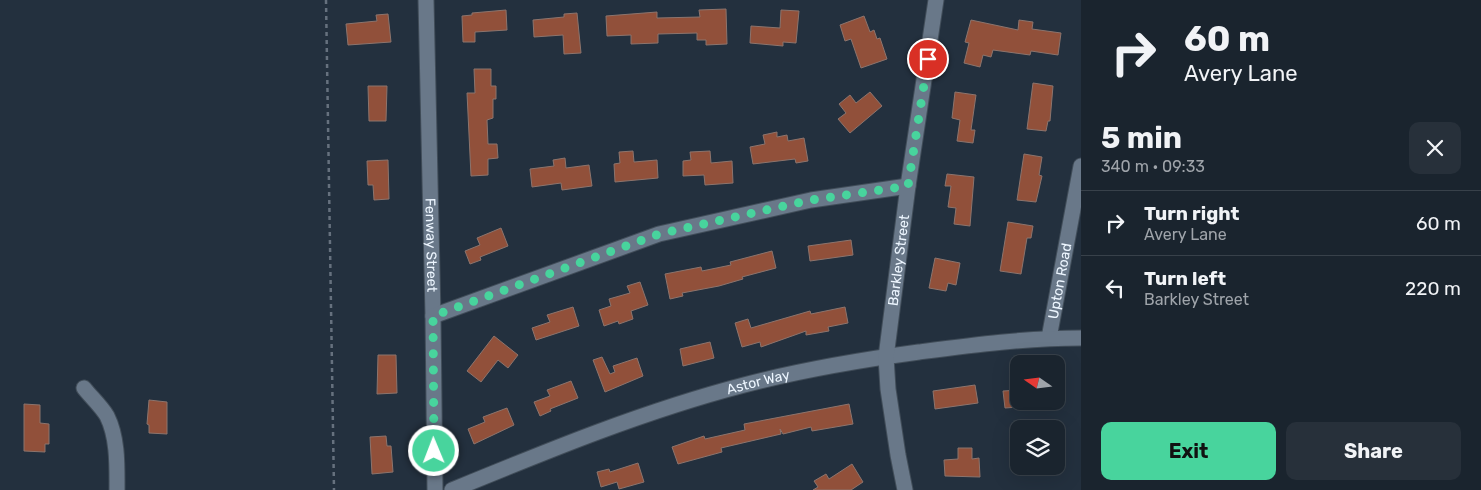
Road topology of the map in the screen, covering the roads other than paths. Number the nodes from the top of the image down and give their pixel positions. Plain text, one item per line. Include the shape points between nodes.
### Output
1 (426, 0) edge
2 (936, 0) edge
3 (1081, 166) edge
4 (908, 186) junction
5 (433, 316) junction
6 (1048, 338) junction
7 (1081, 338) edge
8 (886, 357) junction
9 (84, 388) dead end
10 (117, 490) edge
11 (434, 490) edge
12 (452, 490) edge
13 (905, 490) edge

1 - 5 street, Fenway Street
2 - 4 street, Barkley Street
3 - 6 street, Upton Road
4 - 5 street via 811,200 659,234
4 - 8 street, Barkley Street
5 - 11 street, Fenway Street
6 - 7 street, Astor Way
6 - 8 street, Astor Way
8 - 12 street, Astor Way via 811,370 708,396 552,449
8 - 13 street, Barkley Street
9 - 10 street via 106,414 112,428 117,458

